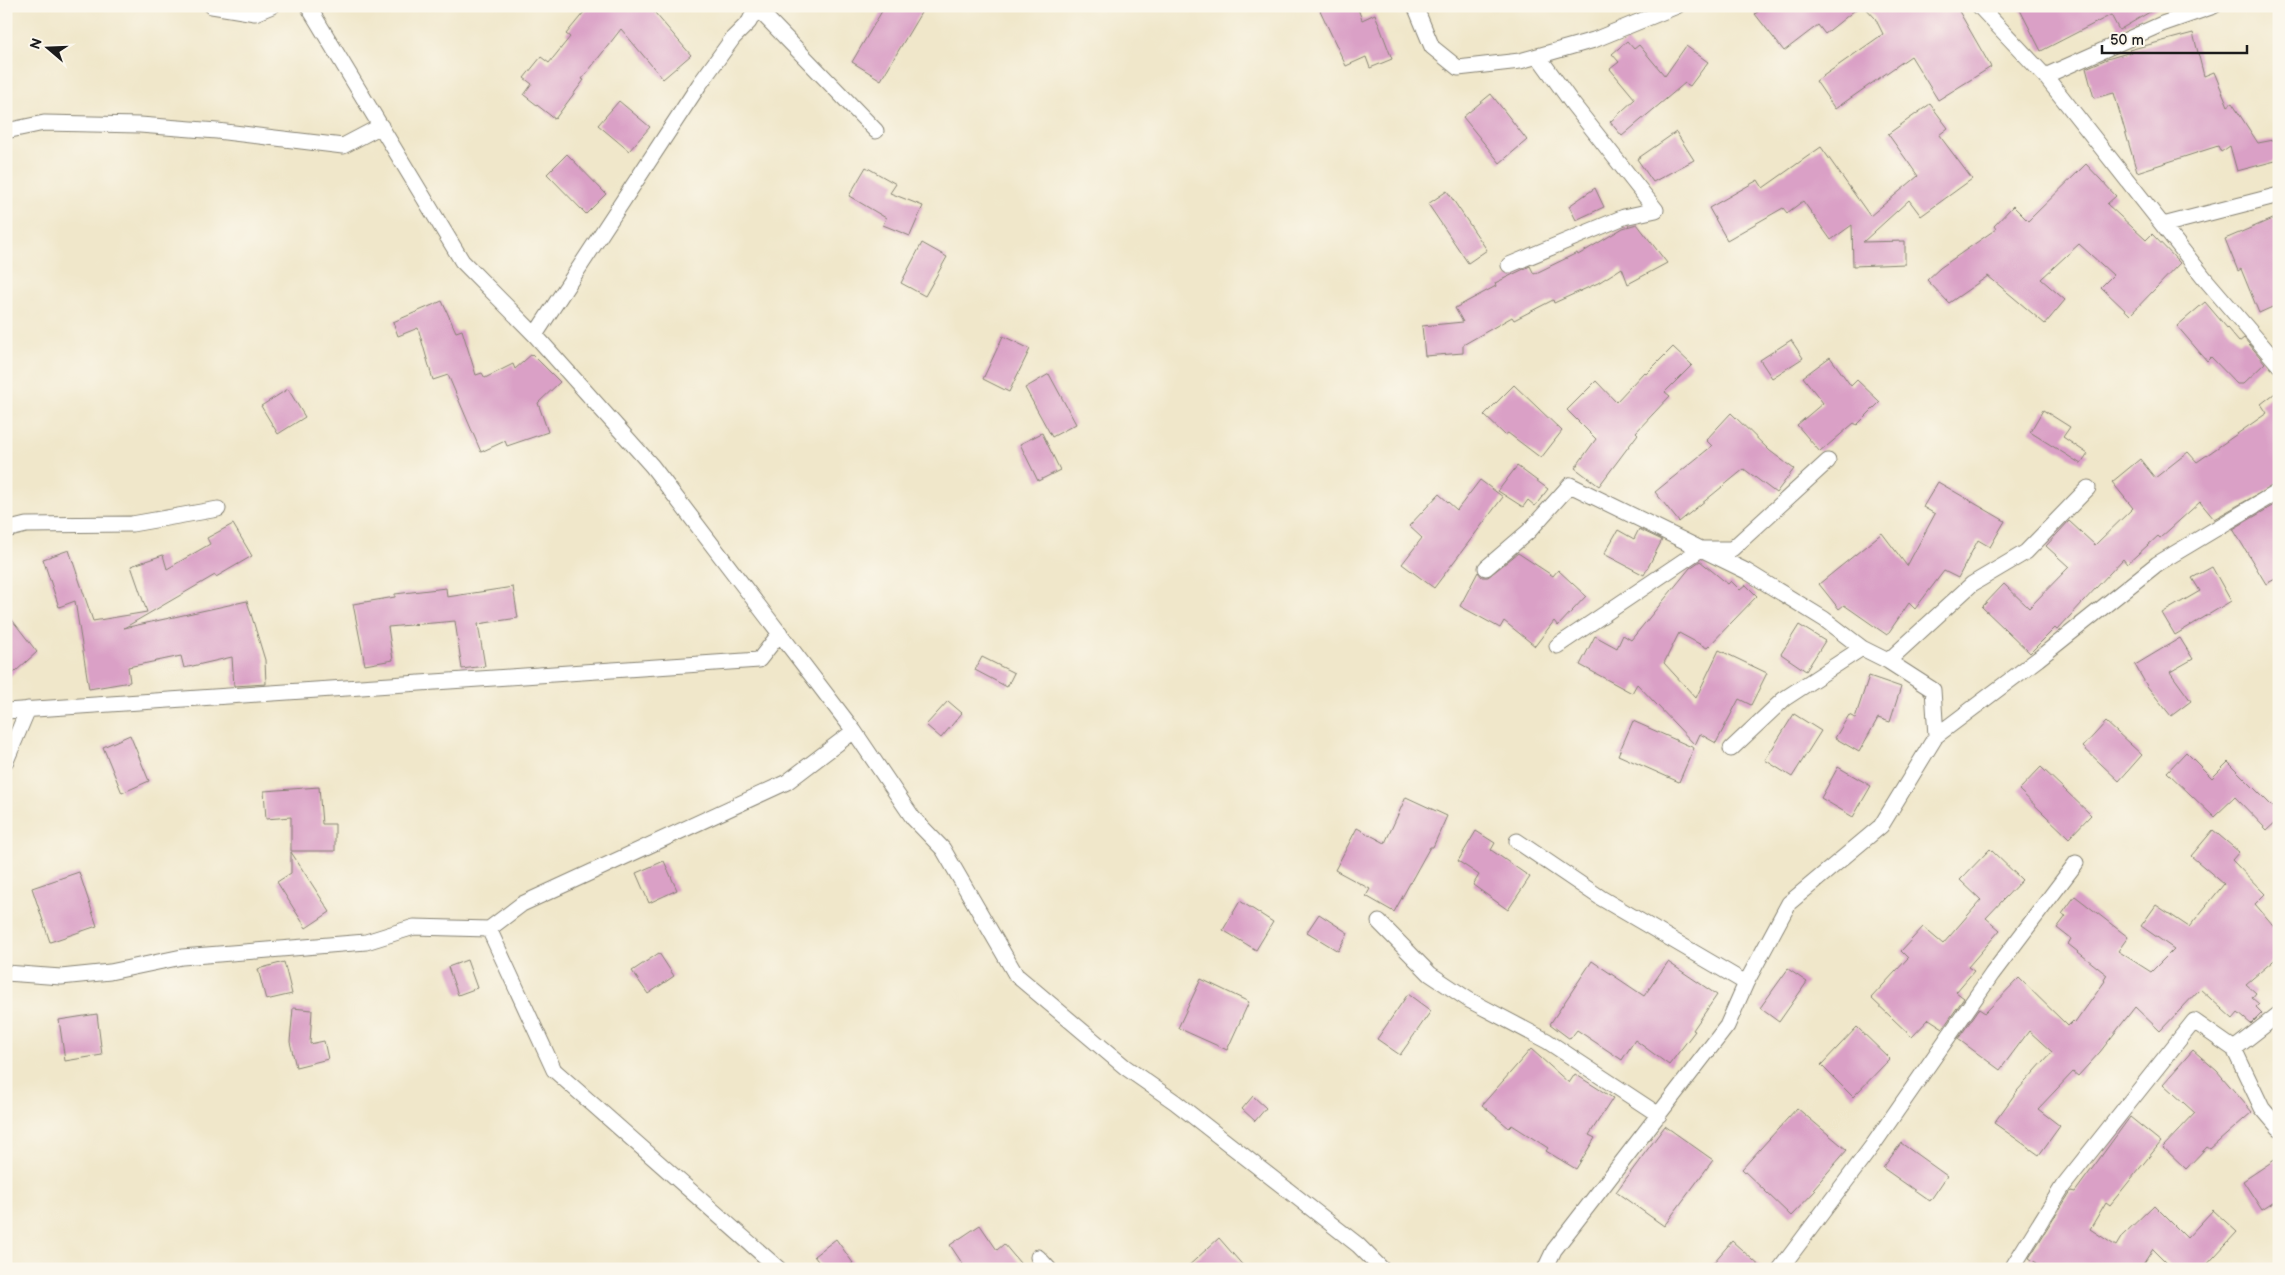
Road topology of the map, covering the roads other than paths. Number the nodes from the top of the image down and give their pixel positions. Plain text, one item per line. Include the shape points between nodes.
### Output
1 (212, 6) edge
2 (272, 6) edge
3 (308, 6) edge
4 (1415, 6) edge
5 (1678, 6) edge
6 (1979, 6) edge
7 (2214, 6) edge
8 (756, 7) edge
9 (1538, 56) junction
10 (2045, 76) junction
11 (381, 126) junction
12 (6, 131) edge
13 (876, 131) dead end
14 (2279, 195) edge
15 (2163, 226) junction
16 (1509, 265) dead end
17 (535, 335) junction
18 (2279, 365) edge
19 (1828, 461) dead end
20 (2088, 488) dead end
21 (2279, 491) edge
22 (218, 509) dead end
23 (6, 530) edge
24 (1701, 549) junction
25 (1486, 568) dead end
26 (780, 633) junction
27 (1556, 646) dead end
28 (1862, 648) junction
29 (1888, 661) junction
30 (28, 710) junction
31 (6, 711) edge
32 (854, 731) junction
33 (1936, 736) junction
34 (1732, 749) dead end
35 (6, 761) edge
36 (1517, 841) dead end
37 (2076, 863) dead end
38 (1379, 922) dead end
39 (489, 929) junction
40 (6, 973) edge
41 (1746, 983) junction
42 (2279, 1014) edge
43 (2234, 1049) junction
44 (1659, 1115) junction
45 (2279, 1128) edge
46 (1038, 1257) dead end
47 (779, 1269) edge
48 (1049, 1269) edge
49 (1382, 1269) edge
50 (1545, 1269) edge
51 (1780, 1269) edge
52 (2017, 1269) edge

1 - 2 street via 255,13
3 - 11 street
4 - 9 street via 1432,47 1458,68
5 - 9 street via 1594,40
6 - 10 street
7 - 10 street via 2162,24
8 - 13 street
8 - 17 street via 749,22 733,38 699,86
9 - 16 street via 1656,210 1624,217
10 - 15 street
11 - 12 street via 343,146 140,125 44,123
11 - 17 street via 462,261
14 - 15 street
15 - 18 street
17 - 26 street via 652,466
19 - 24 street via 1732,549
20 - 29 street via 2026,552 1972,584
21 - 33 street via 2157,564
22 - 23 street via 132,524 26,525
24 - 25 street via 1570,485 1529,532
24 - 27 street
24 - 28 street via 1746,571
26 - 30 street via 759,660
26 - 32 street
28 - 29 street
28 - 34 street via 1784,699
29 - 33 street via 1933,690
30 - 31 street
30 - 35 street
32 - 39 street via 787,782 522,904
32 - 49 street via 913,818 943,849 1016,975 1125,1067 1175,1102 1358,1245
33 - 41 street via 1881,826 1789,903
36 - 41 street via 1601,898
37 - 51 street
38 - 44 street via 1430,974 1469,1000 1547,1041
39 - 40 street via 414,927 366,942 182,957 110,972 61,976
39 - 47 street via 554,1070
41 - 44 street via 1727,1026
42 - 43 street
43 - 45 street via 2262,1108
43 - 52 street via 2194,1021 2063,1186 2014,1265
44 - 50 street via 1554,1250
46 - 48 street

